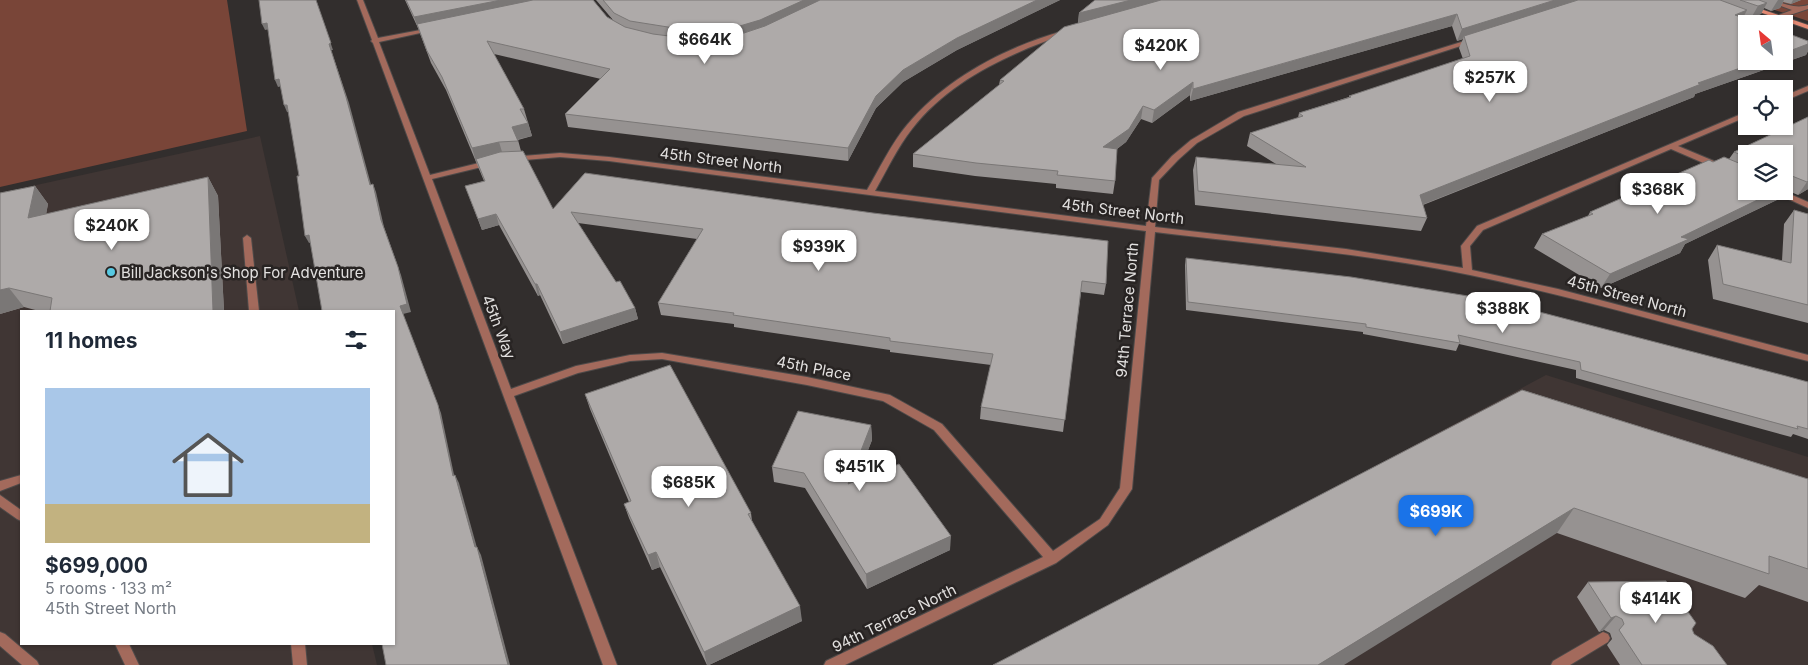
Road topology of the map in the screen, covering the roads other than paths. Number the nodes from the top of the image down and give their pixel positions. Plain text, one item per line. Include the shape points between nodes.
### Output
1 (360, 0) edge
2 (1728, 0) edge
3 (1767, 0) edge
4 (1808, 7) edge
5 (1798, 10) junction
6 (1772, 15) edge
7 (1784, 15) edge
8 (1793, 22) edge
9 (1808, 27) edge
10 (440, 28) edge
11 (1068, 32) edge
12 (1486, 36) edge
13 (374, 41) junction
14 (1808, 88) edge
15 (1793, 95) edge
16 (1738, 117) edge
17 (1671, 146) junction
18 (1730, 172) edge
19 (427, 178) junction
20 (870, 192) junction
21 (1793, 199) edge
22 (1808, 205) edge
23 (1149, 229) junction
24 (246, 238) dead end
25 (1468, 272) junction
26 (254, 310) edge
27 (1808, 358) edge
28 (508, 394) junction
29 (20, 479) edge
30 (0, 486) edge
31 (0, 500) edge
32 (20, 515) edge
33 (1052, 559) junction
34 (0, 638) edge
35 (1603, 638) dead end
36 (122, 645) edge
37 (298, 645) edge
38 (32, 665) edge
39 (132, 665) edge
40 (300, 665) edge
41 (610, 665) edge
42 (831, 665) edge
43 (1558, 665) edge

1 - 13 street, 45th Way
2 - 6 street
3 - 5 street
4 - 5 street
5 - 7 street
8 - 9 street
10 - 13 street
11 - 20 street via 1014,52 940,96 911,125
12 - 23 street, 94th Terrace North via 1241,114 1206,132 1177,154 1155,180
13 - 19 street, 45th Way
14 - 15 street
16 - 17 street
17 - 18 street
17 - 25 street via 1480,228 1465,246
19 - 20 street, 45th Street North via 503,159 560,155
19 - 28 street, 45th Way
20 - 23 street, 45th Street North
21 - 22 street
23 - 25 street, 45th Street North via 1346,252
23 - 33 street, 94th Terrace North via 1126,489 1104,522
24 - 26 street
25 - 27 street, 45th Street North via 1558,292
28 - 33 street, 45th Place via 576,370 630,358 662,356 886,398 938,427
28 - 41 street, 45th Way
29 - 30 street
31 - 32 street
33 - 42 street, 94th Terrace North
34 - 38 street
35 - 43 street
36 - 39 street
37 - 40 street

